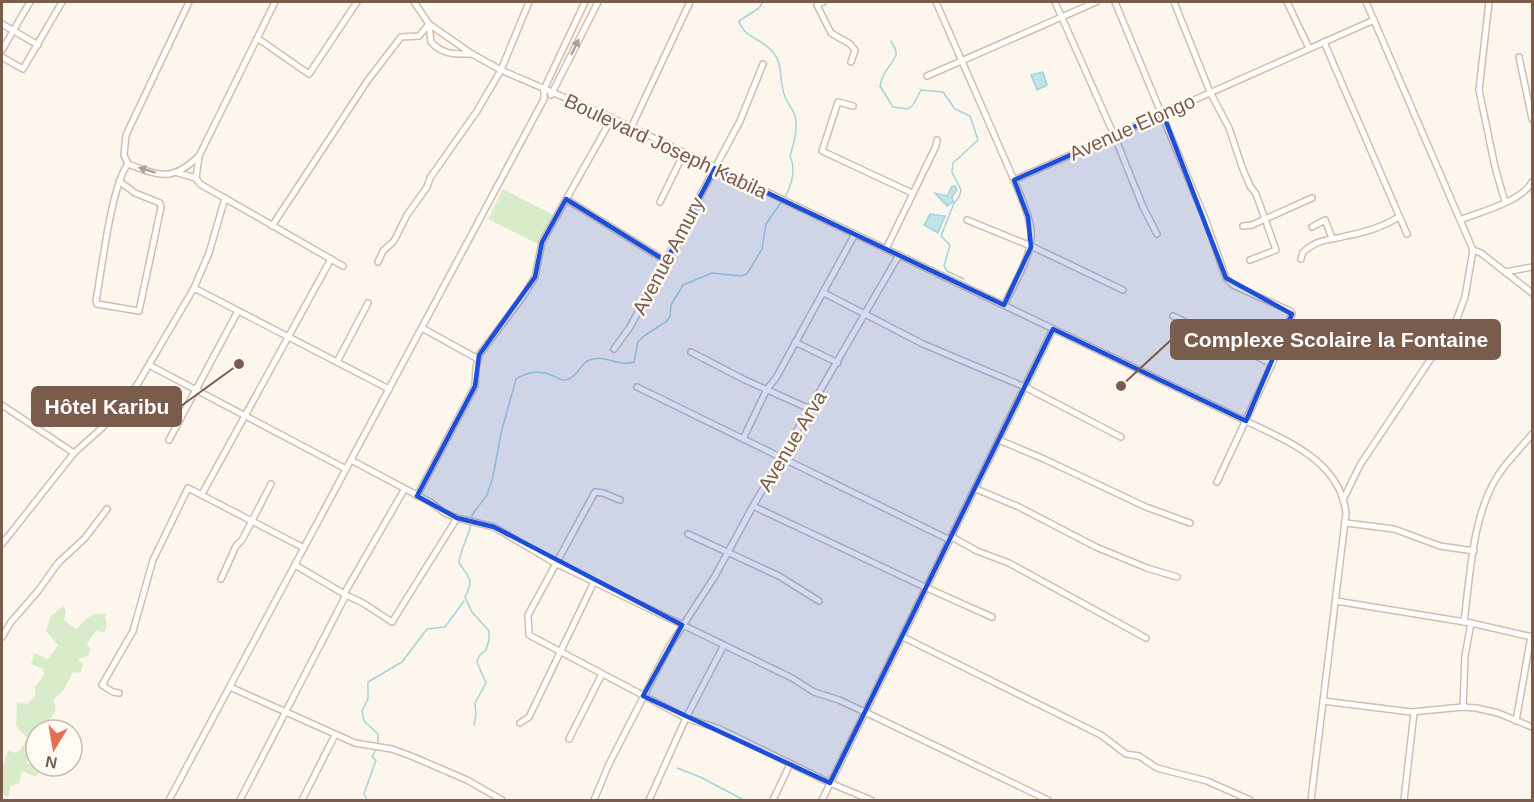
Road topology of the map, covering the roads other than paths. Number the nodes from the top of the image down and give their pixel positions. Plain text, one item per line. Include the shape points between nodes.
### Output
1 (30, 2) edge
2 (62, 2) edge
3 (189, 2) edge
4 (275, 2) edge
5 (357, 2) edge
6 (414, 2) edge
7 (529, 2) edge
8 (585, 2) edge
9 (597, 2) edge
10 (690, 2) edge
11 (823, 2) edge
12 (936, 2) edge
13 (1055, 2) edge
14 (1096, 2) edge
15 (1115, 2) edge
16 (1174, 2) edge
17 (1287, 2) edge
18 (1366, 2) edge
19 (1489, 2) edge
20 (816, 3) edge
21 (1061, 17) junction
22 (1374, 20) junction
23 (2, 24) edge
24 (429, 24) junction
25 (13, 31) junction
26 (257, 38) junction
27 (1324, 42) junction
28 (38, 45) junction
29 (1309, 48) junction
30 (2, 50) edge
31 (472, 54) junction
32 (2, 57) edge
33 (1519, 57) dead end
34 (963, 60) junction
35 (851, 62) dead end
36 (764, 64) dead end
37 (501, 70) junction
38 (927, 76) dead end
39 (544, 89) junction
40 (553, 93) junction
41 (1210, 93) junction
42 (544, 99) junction
43 (853, 106) dead end
44 (1163, 114) junction
45 (612, 118) junction
46 (1533, 119) edge
47 (632, 128) junction
48 (1114, 135) junction
49 (937, 140) dead end
50 (684, 153) junction
51 (199, 156) junction
52 (128, 164) junction
53 (715, 168) junction
54 (178, 173) junction
55 (196, 178) junction
56 (1014, 180) junction
57 (119, 181) junction
58 (1533, 182) edge
59 (912, 193) junction
60 (225, 198) junction
61 (1312, 198) dead end
62 (566, 199) junction
63 (660, 202) dead end
64 (1505, 202) junction
65 (1399, 217) junction
66 (1265, 219) junction
67 (967, 220) dead end
68 (1460, 220) junction
69 (272, 226) junction
70 (1243, 226) dead end
71 (1312, 227) dead end
72 (855, 234) junction
73 (1157, 234) dead end
74 (1407, 234) dead end
75 (1332, 238) junction
76 (1031, 246) junction
77 (886, 249) junction
78 (1473, 250) junction
79 (899, 255) junction
80 (331, 259) junction
81 (1301, 259) dead end
82 (1251, 260) dead end
83 (666, 261) junction
84 (378, 262) dead end
85 (343, 266) dead end
86 (1533, 267) edge
87 (1505, 272) junction
88 (194, 288) junction
89 (1123, 290) dead end
90 (824, 292) junction
91 (1533, 293) edge
92 (368, 303) dead end
93 (1004, 306) junction
94 (238, 311) junction
95 (866, 314) junction
96 (1173, 316) dead end
97 (422, 328) junction
98 (1053, 329) junction
99 (288, 337) junction
100 (795, 342) junction
101 (614, 349) dead end
102 (691, 352) dead end
103 (477, 359) junction
104 (337, 362) junction
105 (838, 363) junction
106 (1272, 364) junction
107 (149, 365) junction
108 (637, 387) dead end
109 (1025, 387) junction
110 (389, 389) junction
111 (767, 389) junction
112 (196, 390) junction
113 (2, 405) edge
114 (810, 409) junction
115 (245, 415) junction
116 (1246, 421) junction
117 (1533, 434) edge
118 (1121, 437) dead end
119 (743, 439) junction
120 (169, 440) dead end
121 (999, 440) junction
122 (74, 453) junction
123 (781, 458) junction
124 (351, 460) junction
125 (346, 469) junction
126 (1217, 482) dead end
127 (272, 484) dead end
128 (976, 489) junction
129 (404, 490) junction
130 (202, 494) junction
131 (417, 496) junction
132 (620, 500) dead end
133 (1343, 500) junction
134 (753, 506) junction
135 (107, 509) dead end
136 (457, 518) junction
137 (252, 521) junction
138 (1190, 523) dead end
139 (1346, 523) junction
140 (688, 534) dead end
141 (951, 539) junction
142 (2, 544) edge
143 (304, 548) junction
144 (1474, 551) junction
145 (728, 553) junction
146 (555, 563) junction
147 (295, 565) junction
148 (1177, 577) dead end
149 (221, 579) dead end
150 (594, 582) junction
151 (927, 588) junction
152 (345, 594) junction
153 (819, 601) dead end
154 (1336, 602) junction
155 (992, 616) dead end
156 (1467, 623) junction
157 (682, 625) junction
158 (2, 637) edge
159 (903, 637) junction
160 (1532, 637) edge
161 (1146, 638) dead end
162 (724, 645) junction
163 (560, 652) junction
164 (602, 674) junction
165 (230, 687) junction
166 (119, 693) dead end
167 (643, 696) junction
168 (1323, 700) junction
169 (1462, 707) junction
170 (285, 712) junction
171 (867, 712) junction
172 (1414, 713) dead end
173 (686, 718) junction
174 (1516, 721) junction
175 (520, 723) dead end
176 (1533, 727) edge
177 (335, 735) junction
178 (569, 739) dead end
179 (790, 764) junction
180 (830, 783) junction
181 (169, 801) edge
182 (240, 801) edge
183 (302, 801) edge
184 (502, 801) edge
185 (594, 801) edge
186 (648, 801) edge
187 (773, 801) edge
188 (822, 801) edge
189 (871, 801) edge
190 (1048, 801) edge
191 (1250, 801) edge
192 (1311, 801) edge
193 (1404, 801) edge

1 - 25 street
2 - 28 street
3 - 52 street via 126,135 124,155
4 - 26 street
5 - 26 street via 309,74
6 - 24 street
7 - 37 street
8 - 39 street, Boulevard Joseph Kabila
40 -> 9 street, Boulevard Joseph Kabila
10 - 47 street
11 - 20 street
12 - 34 street
13 - 21 street
14 - 21 street
15 - 44 street
16 - 41 street
17 - 29 street
18 - 22 street
19 - 64 street via 1479,90
20 - 35 street via 831,33 855,50
21 - 34 street
21 - 48 street
22 - 27 street, Avenue Elongo
22 - 68 street
23 - 25 street
24 - 31 street
24 - 31 street via 430,42 436,48 448,54
24 - 69 street via 419,36 401,37
25 - 28 street
25 - 30 street
26 - 51 street
27 - 29 street, Avenue Elongo
27 - 65 street
28 - 32 street via 23,69
29 - 41 street, Avenue Elongo
31 - 37 street
33 - 46 street
34 - 38 street
34 - 56 street
36 - 53 street, Avenue Amury
37 - 39 street
37 - 84 street
39 - 40 street
39 - 42 street, Boulevard Joseph Kabila
40 - 42 street, Boulevard Joseph Kabila
40 - 45 street, Boulevard Joseph Kabila
41 - 44 street, Avenue Elongo
41 - 66 street via 1229,128
42 - 97 street
43 - 59 street via 838,102 822,151
44 - 48 street, Avenue Elongo
44 - 106 street via 1226,278 1292,314
45 - 47 street, Boulevard Joseph Kabila
45 - 62 street
47 - 50 street, Boulevard Joseph Kabila
48 - 56 street, Avenue Elongo
48 - 73 street
49 - 59 street
50 - 53 street, Boulevard Joseph Kabila
50 - 63 street
51 - 54 street
51 - 55 street
54 -> 52 street via 154,173
52 - 57 street
53 - 72 street, Boulevard Joseph Kabila
53 - 83 street, Avenue Amury
54 - 55 street
55 - 60 street
56 - 76 street via 1028,217
57 - 57 street via 161,207 138,311 96,301
58 - 64 street via 1516,199
59 - 77 street
60 - 69 street
60 - 88 street
61 - 66 street
62 - 83 street
62 - 103 street via 542,242 530,286
64 - 68 street
65 - 74 street
65 - 75 street
66 - 70 street
66 - 82 street via 1276,250
67 - 76 street
68 - 78 street
69 - 80 street
71 - 75 street via 1325,220
72 - 77 street, Boulevard Joseph Kabila
72 - 90 street
75 - 81 street via 1308,248
76 - 89 street
76 - 93 street
77 - 79 street, Boulevard Joseph Kabila
78 - 87 street
78 - 133 street via 1465,297 1456,321 1360,465
79 - 93 street, Boulevard Joseph Kabila
79 - 95 street, Avenue Arva
80 - 85 street
80 - 99 street
83 - 101 street, Avenue Amury
86 - 87 street
87 - 91 street
88 - 94 street
88 - 107 street
90 - 95 street
90 - 100 street
92 - 104 street
93 - 98 street, Boulevard Joseph Kabila
94 - 99 street
94 - 112 street
95 - 105 street, Avenue Arva
95 - 109 street via 923,344
96 - 106 street
97 - 103 street
97 - 110 street
98 - 109 street
98 - 116 street, Boulevard Joseph Kabila
99 - 104 street
99 - 115 street
100 - 105 street
100 - 111 street
102 - 111 street
103 - 131 street via 475,386
104 - 110 street
105 - 114 street, Avenue Arva
106 - 116 street
107 - 112 street
107 - 122 street via 112,417
108 - 119 street
109 - 118 street
109 - 121 street
110 - 124 street
111 - 114 street
111 - 119 street
112 - 115 street
112 - 120 street
113 - 122 street
114 - 123 street, Avenue Arva
115 - 125 street
115 - 130 street
116 - 126 street
116 - 133 street, Boulevard Joseph Kabila via 1313,457 1333,478
117 - 144 street via 1497,477 1482,510
119 - 123 street
121 - 128 street
121 - 138 street
122 - 142 street
123 - 134 street, Avenue Arva
123 - 141 street
124 - 125 street
124 - 129 street
125 - 143 street
127 - 137 street
128 - 141 street
128 - 148 street via 1101,549
129 - 131 street
129 - 152 street
130 - 137 street
130 - 166 street via 188,488 153,560 133,631 102,685
131 - 136 street
132 - 146 street via 595,492
133 - 139 street
134 - 145 street, Avenue Arva
134 - 151 street
135 - 158 street via 85,538 64,556
136 - 146 street via 503,532
136 - 152 street via 394,621
137 - 143 street
137 - 149 street
139 - 144 street via 1394,529 1440,546
139 - 154 street
140 - 145 street
141 - 151 street
141 - 161 street via 1009,563
143 - 147 street
144 - 156 street
145 - 153 street via 779,576
145 - 157 street, Avenue Arva
146 - 150 street
146 - 163 street via 528,615 528,634
147 - 152 street
147 - 165 street
150 - 157 street
150 - 163 street
151 - 155 street
151 - 159 street
152 - 170 street
154 - 156 street
154 - 168 street
156 - 160 street
156 - 169 street
157 - 162 street
157 - 167 street, Avenue Arva
159 - 171 street
159 - 191 street via 1101,735 1126,754 1139,756 1158,768 1207,781
160 - 174 street
162 - 171 street via 814,692
162 - 173 street
163 - 164 street
163 - 175 street via 529,717
164 - 167 street
164 - 178 street
165 - 170 street
165 - 181 street
167 - 173 street
167 - 185 street, Avenue Arva
168 - 169 street via 1411,712
168 - 192 street
169 - 174 street via 1498,713
170 - 177 street
170 - 182 street
171 - 180 street
171 - 190 street
172 - 193 street
173 - 179 street via 720,729
173 - 186 street
174 - 176 street
177 - 183 street
177 - 184 street via 411,756 467,780
179 - 180 street
179 - 187 street
180 - 188 street
180 - 189 street

